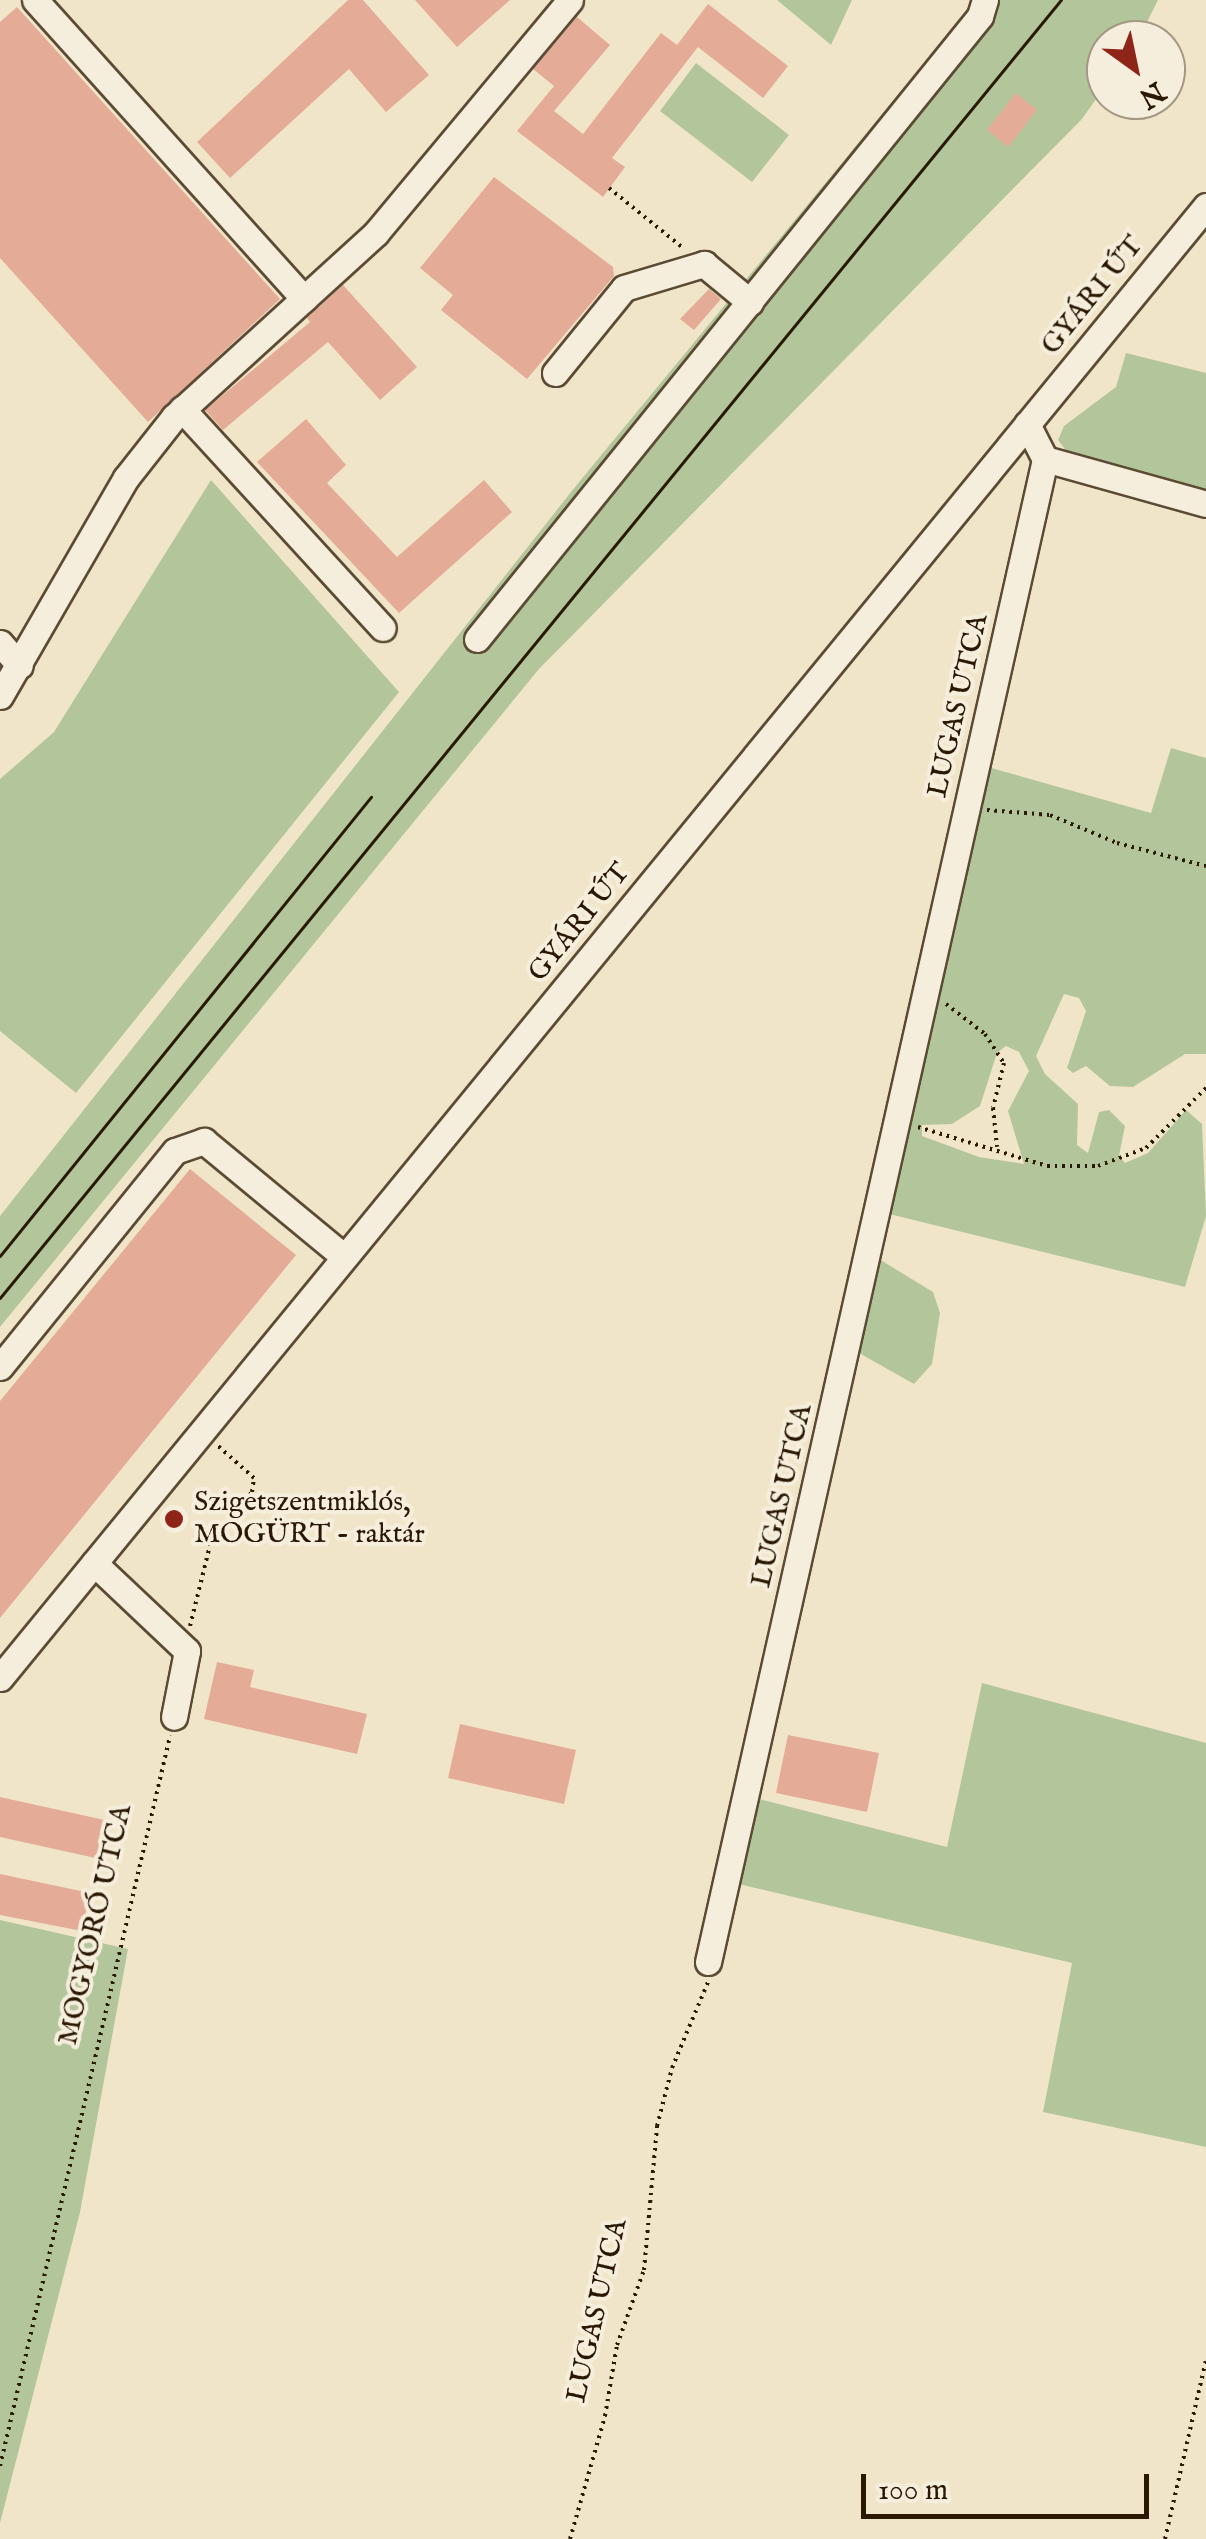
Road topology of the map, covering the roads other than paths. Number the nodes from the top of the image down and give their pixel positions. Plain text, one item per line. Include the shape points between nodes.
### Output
1 (35, 0) edge
2 (570, 0) edge
3 (985, 0) edge
4 (1206, 206) edge
5 (304, 299) junction
6 (750, 302) junction
7 (554, 373) dead end
8 (182, 409) junction
9 (1027, 424) junction
10 (1044, 460) junction
11 (1206, 504) edge
12 (383, 628) dead end
13 (477, 639) dead end
14 (0, 643) edge
15 (20, 666) junction
16 (0, 696) edge
17 (344, 1258) junction
18 (0, 1367) edge
19 (94, 1563) junction
20 (0, 1678) edge
21 (174, 1717) road end
22 (708, 1962) road end

1 - 5 street
2 - 5 street via 376,233
3 - 6 street via 980,16
4 - 9 street, GYÁRI ÚT
5 - 8 street
6 - 7 street via 704,264 624,288
6 - 13 street
8 - 12 street
8 - 15 street via 126,478
9 - 10 street
9 - 17 street, GYÁRI ÚT
10 - 11 street
10 - 22 street, LUGAS UTCA
14 - 15 street
15 - 16 street
17 - 18 street via 204,1141 175,1151
17 - 19 street, GYÁRI ÚT
19 - 20 street, GYÁRI ÚT
19 - 21 street via 187,1651

